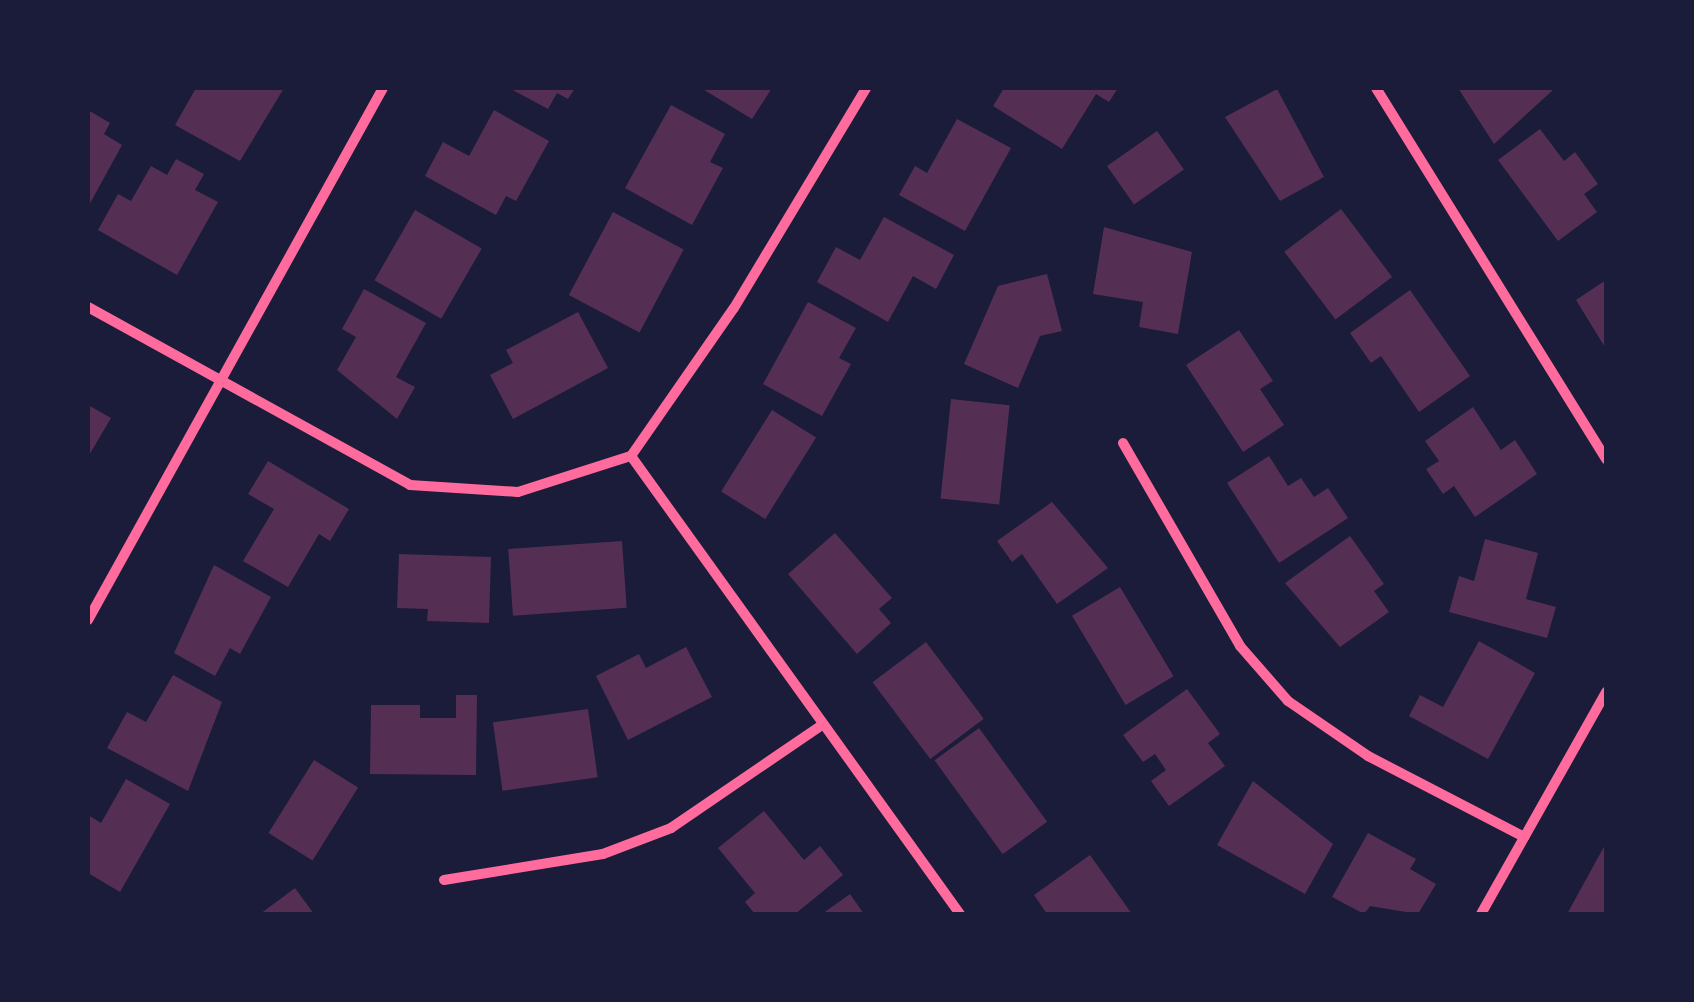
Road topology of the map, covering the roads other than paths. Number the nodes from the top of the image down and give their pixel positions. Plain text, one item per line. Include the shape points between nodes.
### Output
1 (383, 88) edge
2 (866, 88) edge
3 (1376, 88) edge
4 (88, 307) edge
5 (223, 382) junction
6 (1123, 444) dead end
7 (632, 456) junction
8 (1606, 458) edge
9 (88, 620) edge
10 (1606, 692) edge
11 (820, 727) junction
12 (1524, 837) junction
13 (444, 880) dead end
14 (960, 914) edge
15 (1480, 914) edge

1 - 5 street
2 - 7 street via 734,308
3 - 8 street
4 - 5 street
5 - 7 street via 410,485 518,492
5 - 9 street
6 - 12 street via 1240,646 1288,701 1368,756
7 - 11 street
10 - 12 street
11 - 13 street via 671,828 604,854
11 - 14 street
12 - 15 street

